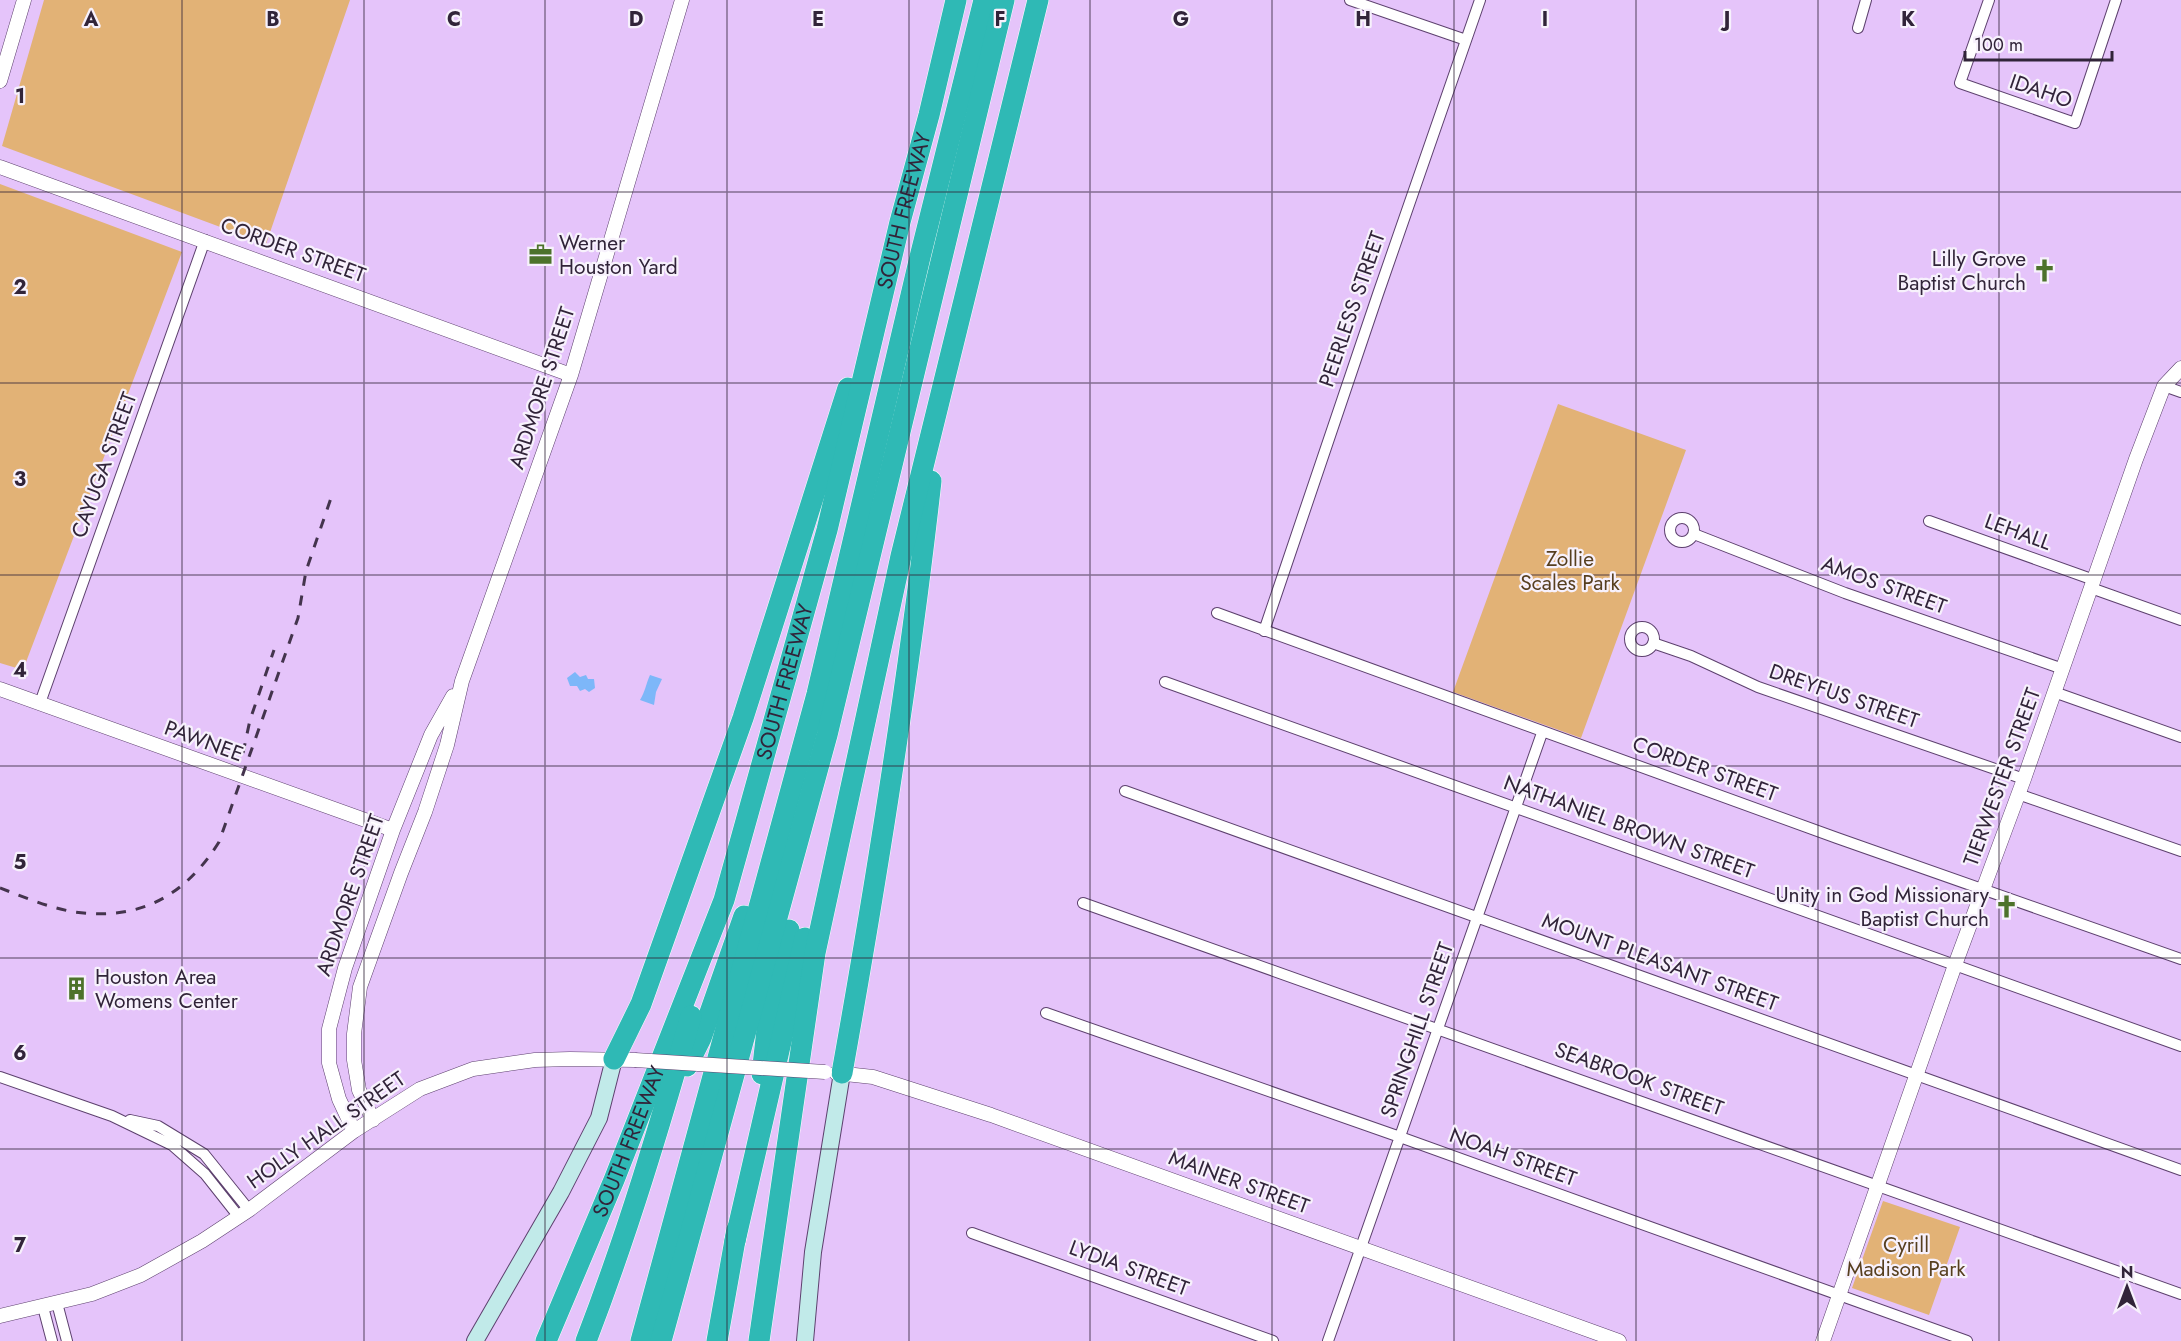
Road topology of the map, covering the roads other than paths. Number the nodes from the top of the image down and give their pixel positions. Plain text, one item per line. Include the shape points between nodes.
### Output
1 (24, 0) edge
2 (681, 0) edge
3 (956, 0) edge
4 (984, 0) edge
5 (1004, 0) edge
6 (1038, 0) edge
7 (1350, 0) edge
8 (1480, 0) edge
9 (1866, 0) edge
10 (1989, 0) edge
11 (2116, 0) edge
12 (1858, 28) dead end
13 (1466, 40) junction
14 (0, 81) edge
15 (0, 167) edge
16 (900, 222) junction
17 (205, 240) junction
18 (2181, 368) edge
19 (571, 375) junction
20 (2164, 386) junction
21 (2181, 392) edge
22 (941, 396) junction
23 (1929, 521) dead end
24 (1694, 534) dead end
25 (2093, 584) junction
26 (1217, 613) dead end
27 (2181, 620) edge
28 (1264, 631) junction
29 (1653, 643) dead end
30 (2062, 669) junction
31 (462, 681) junction
32 (1165, 682) dead end
33 (0, 689) edge
34 (2054, 692) junction
35 (817, 694) junction
36 (40, 703) junction
37 (863, 730) junction
38 (1542, 733) junction
39 (2181, 737) edge
40 (2024, 779) junction
41 (1125, 791) dead end
42 (2018, 795) junction
43 (1516, 807) junction
44 (393, 830) junction
45 (800, 841) junction
46 (2181, 851) edge
47 (1984, 888) junction
48 (724, 900) junction
49 (1083, 903) dead end
50 (1477, 917) junction
51 (2181, 959) edge
52 (1955, 965) junction
53 (340, 985) junction
54 (360, 991) junction
55 (1046, 1013) dead end
56 (1438, 1028) junction
57 (2181, 1046) edge
58 (614, 1059) junction
59 (833, 1073) junction
60 (1916, 1074) junction
61 (0, 1077) edge
62 (663, 1112) junction
63 (373, 1120) junction
64 (354, 1131) junction
65 (1400, 1137) junction
66 (2181, 1170) edge
67 (1878, 1185) junction
68 (244, 1213) junction
69 (972, 1233) dead end
70 (735, 1241) junction
71 (1360, 1249) junction
72 (2181, 1293) edge
73 (1839, 1295) junction
74 (57, 1303) junction
75 (43, 1307) junction
76 (0, 1316) edge
77 (52, 1341) edge
78 (67, 1341) edge
79 (475, 1341) edge
80 (546, 1341) edge
81 (586, 1341) edge
82 (641, 1341) edge
83 (661, 1341) edge
84 (717, 1341) edge
85 (759, 1341) edge
86 (805, 1341) edge
87 (1272, 1341) edge
88 (1328, 1341) edge
89 (1619, 1341) edge
90 (1823, 1341) edge
91 (1967, 1341) edge

1 - 14 street
2 - 19 street, ARDMORE STREET
3 - 16 highway, SOUTH FREEWAY
4 - 35 highway
5 - 45 highway
6 - 22 highway
7 - 13 street
8 - 13 street, PEERLESS STREET
9 - 12 street
10 - 11 street, IDAHO via 1960,83 2075,123
13 - 28 street, PEERLESS STREET
15 - 17 street, CORDER STREET
16 - 48 highway, SOUTH FREEWAY via 827,530
16 - 58 highway via 750,698 641,1004
17 - 19 street, CORDER STREET
17 - 36 street, CAYUGA STREET
18 - 20 street, TIERWESTER STREET
19 - 31 street, ARDMORE STREET
20 - 21 street
20 - 25 street, TIERWESTER STREET
22 - 37 highway
22 - 59 highway via 918,595 863,953
23 - 25 street, LEHALL
24 - 30 street, AMOS STREET via 1845,593
25 - 27 street, LEHALL
25 - 30 street, TIERWESTER STREET
26 - 28 street, CORDER STREET
28 - 38 street, CORDER STREET
29 - 40 street, DREYFUS STREET via 1758,687
30 - 34 street, TIERWESTER STREET
31 - 44 street, ARDMORE STREET via 431,735
31 - 54 street, ARDMORE STREET via 425,812
32 - 43 street, NATHANIEL BROWN STREET
33 - 36 street, PAWNEE
34 - 39 street
34 - 40 street, TIERWESTER STREET
35 - 62 highway via 801,722 767,850 714,1003 701,1038
35 - 82 highway
36 - 44 street, PAWNEE
37 - 70 highway via 826,855
37 - 85 highway via 815,953
38 - 43 street, SPRINGHILL STREET
38 - 47 street, CORDER STREET
40 - 42 street, TIERWESTER STREET
41 - 50 street, MOUNT PLEASANT STREET
42 - 46 street
42 - 47 street, TIERWESTER STREET
43 - 50 street, SPRINGHILL STREET
43 - 52 street, NATHANIEL BROWN STREET
44 - 53 street, ARDMORE STREET
45 - 70 highway via 798,886 767,1030
45 - 83 highway
47 - 51 street, CORDER STREET
47 - 52 street, TIERWESTER STREET
48 - 62 highway
48 - 80 highway, SOUTH FREEWAY
49 - 56 street, SEABROOK STREET
50 - 56 street, SPRINGHILL STREET
50 - 60 street, MOUNT PLEASANT STREET
52 - 57 street, NATHANIEL BROWN STREET
52 - 60 street, TIERWESTER STREET
53 - 54 street
53 - 64 street, ARDMORE STREET via 329,1029 329,1063 339,1099
54 - 63 street, ARDMORE STREET via 354,1060 359,1090
55 - 65 street, NOAH STREET
56 - 65 street, SPRINGHILL STREET
56 - 67 street, SEABROOK STREET
58 - 59 street, HOLLY HALL STREET, bridge
58 - 63 street, HOLLY HALL STREET via 535,1060 473,1069 420,1089
58 - 79 main road via 599,1118
59 - 71 street, MAINER STREET via 873,1077 927,1093
59 - 86 main road
60 - 66 street, MOUNT PLEASANT STREET
60 - 67 street, TIERWESTER STREET
61 - 68 street via 112,1116 172,1145
62 - 81 highway
63 - 64 street, HOLLY HALL STREET
64 - 68 street, HOLLY HALL STREET
65 - 71 street, SPRINGHILL STREET
65 - 73 street, NOAH STREET
67 - 72 street, SEABROOK STREET
67 - 73 street, TIERWESTER STREET
68 - 74 street, HOLLY HALL STREET via 141,1275
69 - 87 street, LYDIA STREET
70 - 84 highway
71 - 88 street, SPRINGHILL STREET
71 - 89 street, MAINER STREET
73 - 90 street, TIERWESTER STREET
73 - 91 street, NOAH STREET
74 - 75 street, HOLLY HALL STREET
74 - 78 street
75 - 76 street, HOLLY HALL STREET
75 - 77 street

